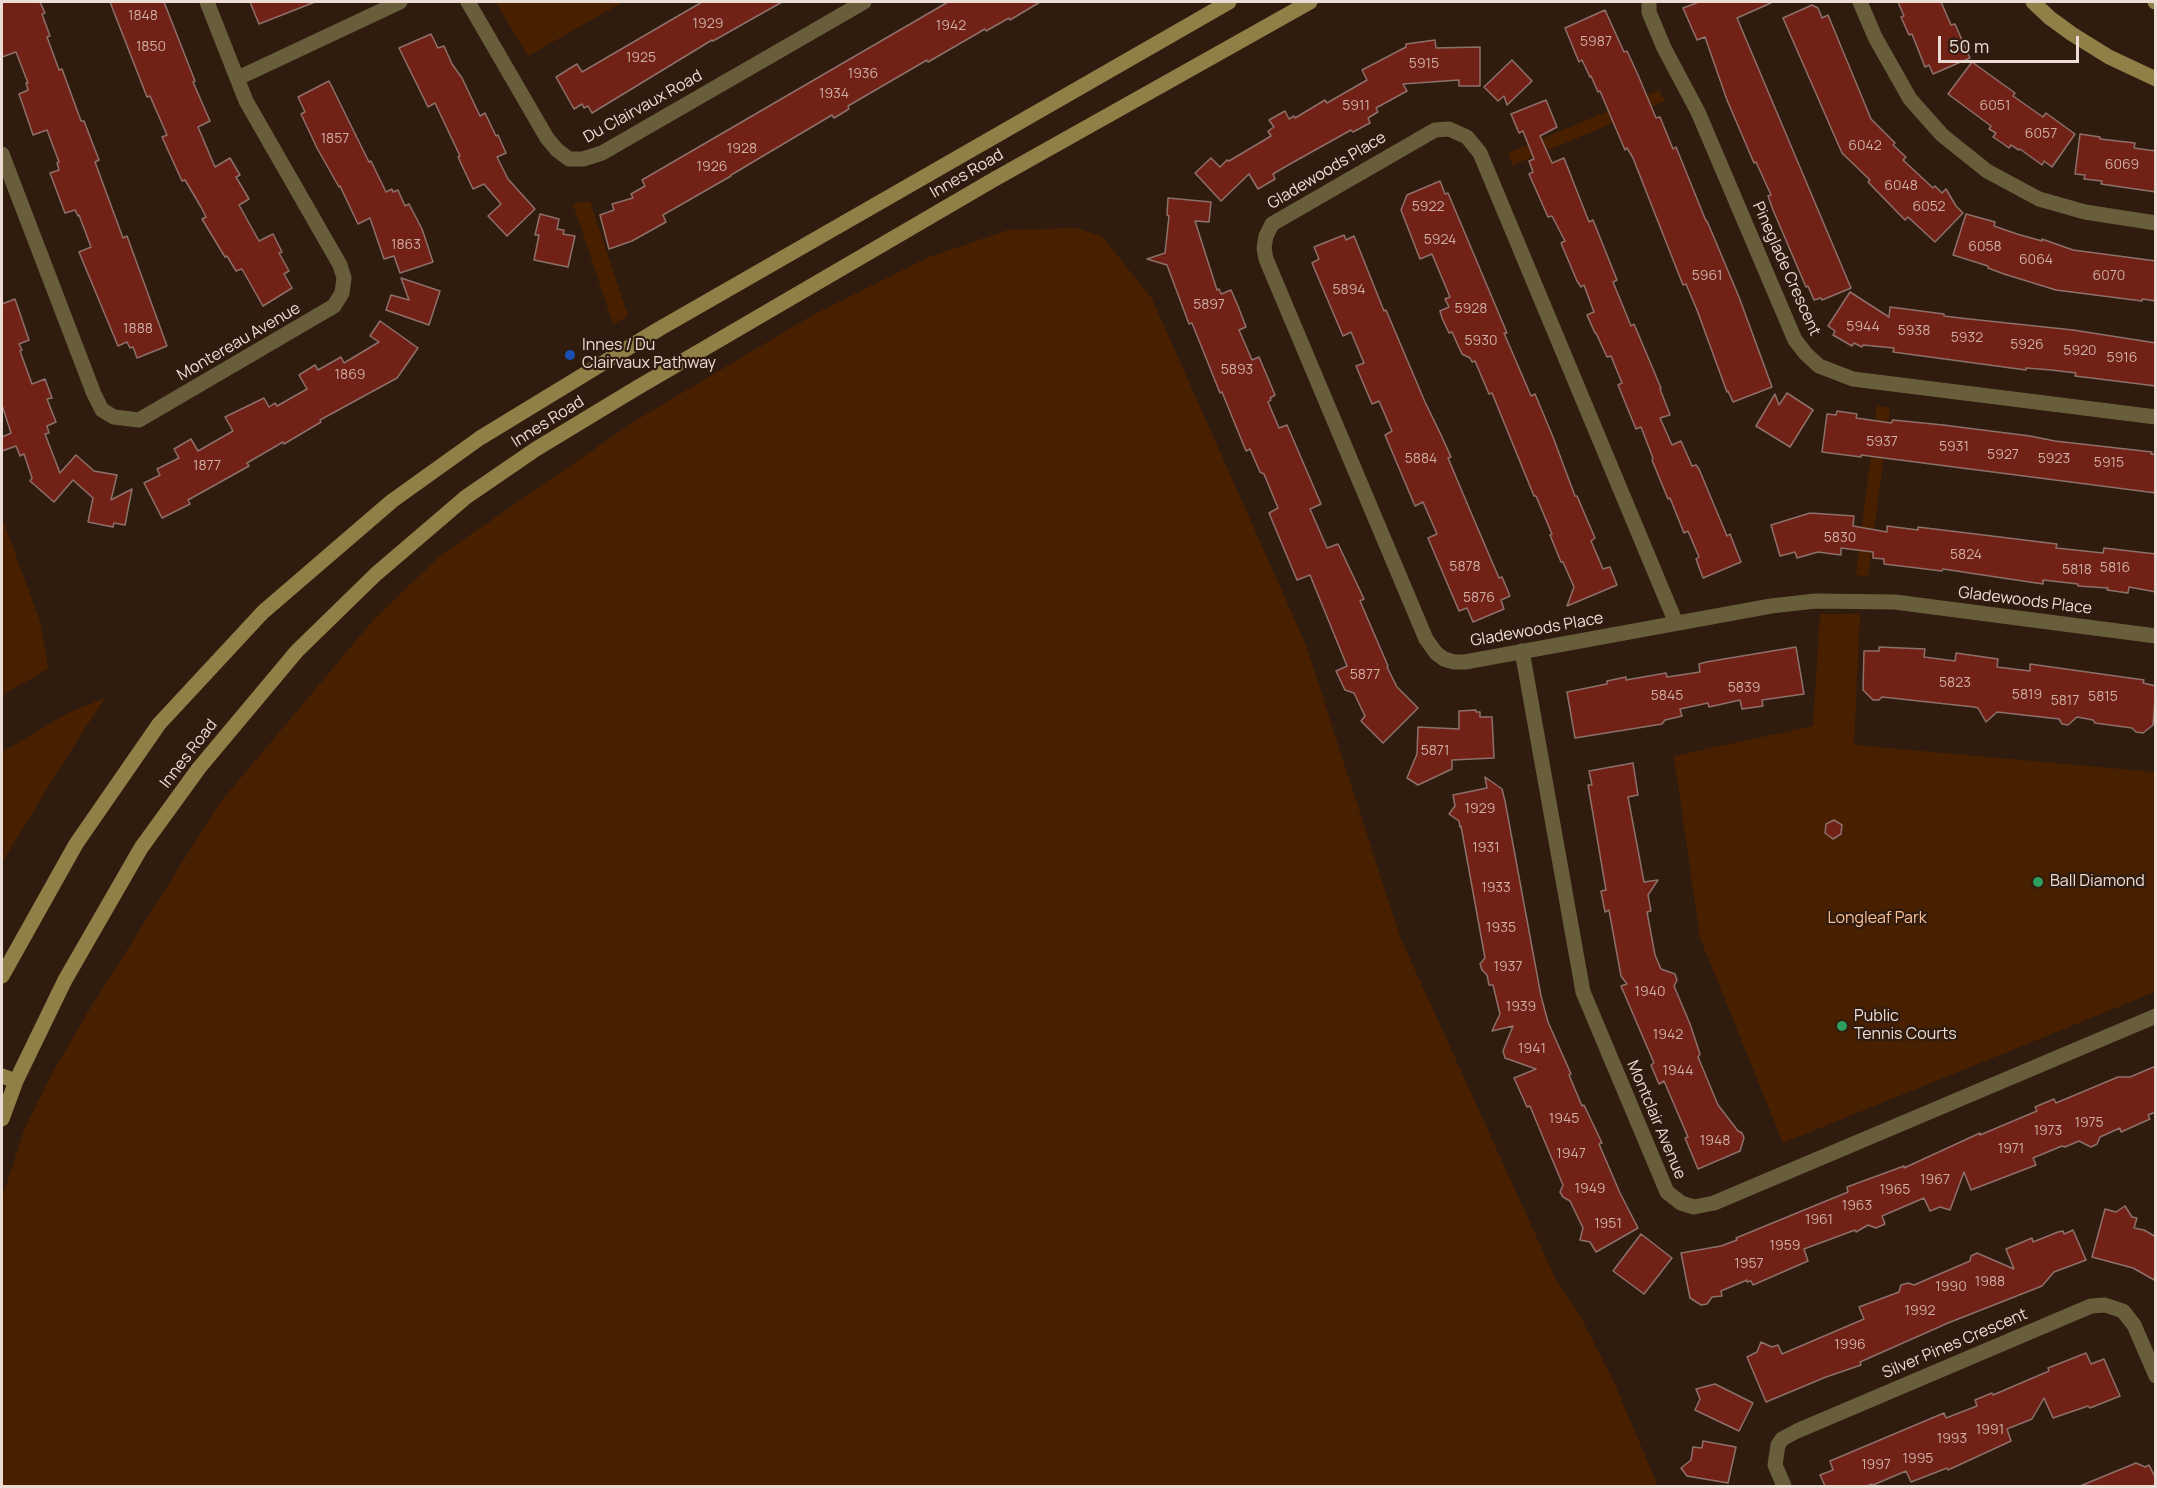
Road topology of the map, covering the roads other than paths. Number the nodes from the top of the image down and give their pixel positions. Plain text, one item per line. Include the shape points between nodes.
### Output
1 (207, 2) edge
2 (400, 2) edge
3 (468, 2) edge
4 (864, 2) edge
5 (1229, 2) edge
6 (1310, 2) edge
7 (1649, 2) edge
8 (1860, 2) edge
9 (2033, 2) edge
10 (238, 78) junction
11 (2156, 79) edge
12 (2, 154) edge
13 (2156, 223) edge
14 (2156, 417) edge
15 (1676, 623) junction
16 (2156, 636) edge
17 (1522, 651) junction
18 (2, 976) edge
19 (2156, 1016) edge
20 (9, 1078) edge
21 (2, 1119) edge
22 (2156, 1376) edge
23 (1784, 1486) edge

1 - 10 street, Montereau Avenue
2 - 10 street
3 - 4 street, Du Clairvaux Road via 547,138 569,159 602,153
5 - 18 main road, Innes Road via 659,329 480,438 392,501 263,612 159,724 75,844
6 - 20 main road, Innes Road via 993,180 666,371 536,449 466,497 376,574 297,651 199,768 141,848
7 - 14 street, Pineglade Crescent via 1649,12 1664,48 1698,112 1796,340 1819,366 1853,379
8 - 13 street via 1910,99 1942,135 1987,171 2039,199 2085,212
9 - 11 main road via 2072,34
10 - 12 street, Montereau Avenue via 254,116 340,265 344,278 342,293 334,306 322,314 139,420 114,417 102,410
15 - 16 street, Gladewoods Place via 1771,606 1860,601
15 - 17 street, Gladewoods Place
15 - 17 street, Gladewoods Place via 1480,153 1467,136 1449,129 1435,130 1281,217 1272,224 1264,248 1426,639 1436,653 1454,662
17 - 19 street, Montclair Avenue via 1582,992 1667,1192 1681,1203 1694,1207 1714,1203
20 - 21 main road, Innes Road
22 - 23 street, Silver Pines Crescent via 2134,1325 2123,1311 2105,1305 2091,1306 1789,1435 1776,1452 1775,1465

